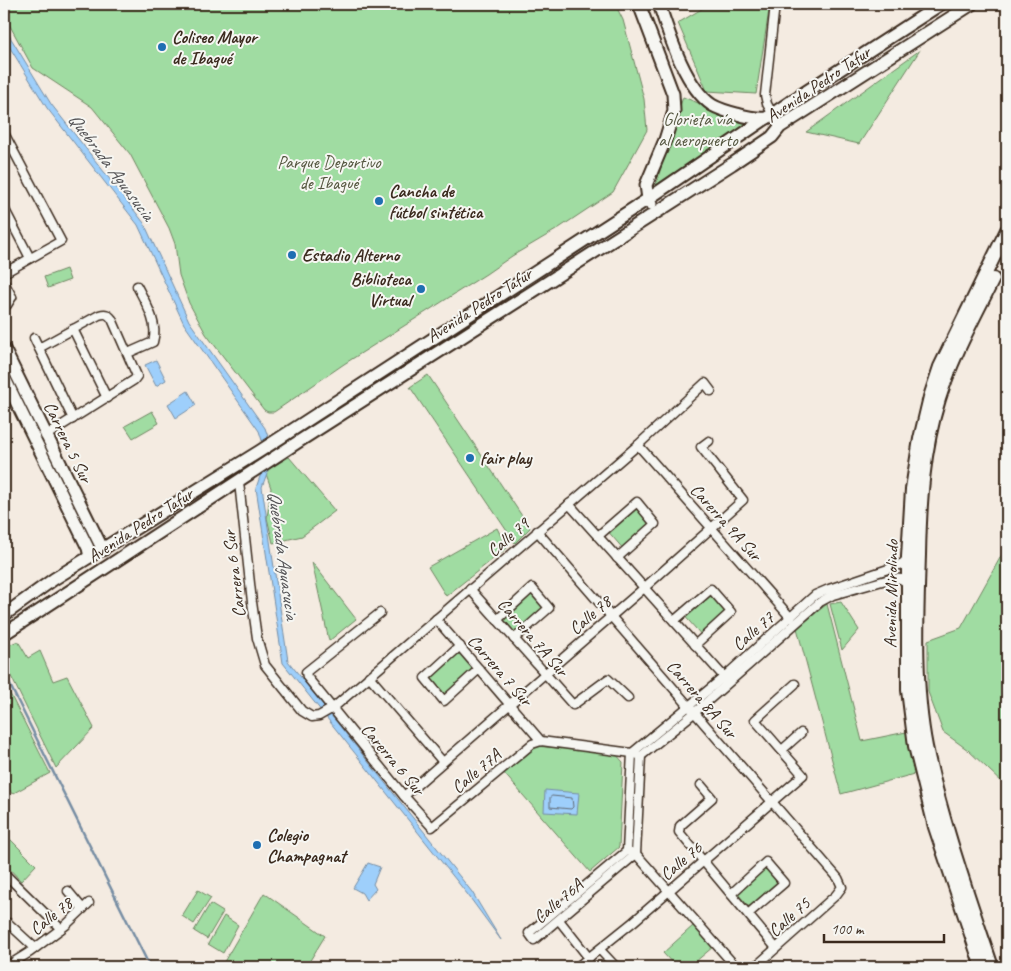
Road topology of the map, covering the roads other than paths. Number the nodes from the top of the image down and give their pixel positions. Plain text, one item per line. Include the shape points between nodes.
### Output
1 (639, 4) edge
2 (659, 4) edge
3 (775, 4) edge
4 (941, 4) edge
5 (972, 4) edge
6 (770, 116) junction
7 (780, 127) junction
8 (4, 132) edge
9 (648, 199) junction
10 (4, 208) edge
11 (655, 213) junction
12 (1007, 230) edge
13 (1007, 247) edge
14 (30, 258) junction
15 (4, 273) edge
16 (4, 282) edge
17 (137, 286) dead end
18 (8, 298) edge
19 (4, 307) edge
20 (73, 329) junction
21 (34, 338) dead end
22 (39, 348) junction
23 (4, 349) edge
24 (128, 353) junction
25 (4, 377) edge
26 (711, 391) dead end
27 (107, 398) junction
28 (73, 418) junction
29 (45, 436) junction
30 (709, 440) dead end
31 (638, 445) junction
32 (239, 482) junction
33 (569, 504) junction
34 (712, 529) junction
35 (537, 531) junction
36 (598, 536) junction
37 (103, 550) junction
38 (90, 557) junction
39 (908, 557) junction
40 (617, 558) junction
41 (907, 583) junction
42 (644, 588) junction
43 (470, 589) junction
44 (380, 613) dead end
45 (4, 615) edge
46 (796, 616) junction
47 (611, 617) junction
48 (436, 619) junction
49 (497, 620) junction
50 (674, 621) junction
51 (4, 634) edge
52 (514, 639) junction
53 (695, 645) junction
54 (460, 646) junction
55 (479, 669) junction
56 (545, 674) junction
57 (369, 676) junction
58 (726, 680) junction
59 (795, 684) dead end
60 (628, 698) dead end
61 (510, 704) junction
62 (330, 710) junction
63 (692, 710) junction
64 (801, 733) dead end
65 (541, 741) junction
66 (782, 750) junction
67 (632, 753) junction
68 (641, 756) junction
69 (443, 762) junction
70 (803, 775) joint
71 (701, 785) dead end
72 (404, 796) junction
73 (772, 802) junction
74 (432, 827) joint
75 (627, 851) junction
76 (636, 854) junction
77 (704, 862) junction
78 (4, 872) edge
79 (842, 887) joint
80 (68, 891) dead end
81 (669, 891) junction
82 (731, 894) junction
83 (566, 902) junction
84 (89, 903) dead end
85 (83, 909) junction
86 (572, 909) junction
87 (748, 914) junction
88 (558, 920) junction
89 (8, 923) dead end
90 (61, 929) junction
91 (34, 948) junction
92 (776, 948) junction
93 (600, 950) junction
94 (4, 957) edge
95 (588, 958) junction
96 (8, 966) edge
97 (577, 967) edge
98 (616, 967) edge
99 (736, 967) edge
100 (755, 967) edge
101 (982, 967) edge
102 (992, 967) edge

1 - 9 main road via 674,103 666,140 646,185
2 - 6 main road via 686,74 706,99 713,106 731,112 754,118
3 - 6 street via 765,95
4 - 6 main road, Avenida Pedro Tafur
5 - 7 main road, Avenida Pedro Tafur
6 - 7 street
6 - 9 main road, Avenida Pedro Tafur
7 - 11 main road, Avenida Pedro Tafur via 765,141
8 - 14 street via 61,242
9 - 11 main road
9 - 37 main road, Avenida Pedro Tafur
10 - 14 street
11 - 32 main road, Avenida Pedro Tafur
12 - 39 main road, Avenida Mirolindo via 932,388 912,489
13 - 102 main road, Avenida Mirolindo via 945,381 933,418 922,486 917,605 920,696 926,746 947,831
14 - 15 street
16 - 18 street
17 - 24 street via 151,315 155,336 153,342
18 - 19 street
20 - 22 street
20 - 24 street via 99,315 108,314
20 - 27 street
21 - 22 street
22 - 28 street
23 - 29 main road, Carrera 5 Sur
24 - 27 street via 137,376
25 - 38 main road, Carrera 5 Sur
26 - 31 street, Calle 79 via 705,383
27 - 28 street
28 - 29 street
29 - 37 main road, Carrera 5 Sur
30 - 34 street, Calle 78 via 701,447 744,500
31 - 33 street, Calle 79
31 - 34 street, Carerra 9A Sur
32 - 51 main road, Avenida Pedro Tafur
32 - 62 street, Carrera 6 Sur via 257,638 266,664 302,711 312,717
33 - 35 street, Calle 79
33 - 36 street, Carrera 8A Sur
34 - 42 street, Calle 78
34 - 46 street, Carerra 9A Sur
35 - 43 street, Calle 79
35 - 47 street, Carrera 8A Sur
36 - 40 street, Carrera 8A Sur
36 - 40 street via 636,502 655,524
37 - 38 main road, Avenida Pedro Tafur
38 - 45 main road, Avenida Pedro Tafur
39 - 41 main road, Avenida Mirolindo
39 - 46 street, Calle 77 via 894,567 815,595
40 - 42 street, Carrera 8A Sur
41 - 46 street, Calle 77 via 893,578 833,595
41 - 101 main road, Avenida Mirolindo via 908,690 915,746 935,827
42 - 47 street, Calle 78
42 - 50 street, Carrera 8A Sur
43 - 48 street, Calle 79
43 - 49 street, Carrera 7A Sur
44 - 62 street, Carerra 6 Sur via 306,672
46 - 58 street, Calle 77
47 - 56 street, Calle 78
47 - 63 street, Carrera 8A Sur
48 - 54 street, Carrera 7 Sur
48 - 57 street, Calle 79
49 - 52 street, Carrera 7A Sur
49 - 52 street via 532,588 549,608
50 - 53 street, Carrera 8A Sur
50 - 53 street via 711,589 731,612
52 - 56 street, Carrera 7A Sur
53 - 58 street, Carrera 8A Sur
54 - 55 street, Carrera 7 Sur
54 - 55 street via 425,678 444,701
55 - 61 street, Carrera 7 Sur
56 - 60 street, Carrera 7A Sur via 573,705 608,679
56 - 61 street, Calle 78
57 - 62 street, Calle 79
57 - 69 street
58 - 63 street, Calle 77
59 - 66 street, Carrera 8A Sur via 755,720
61 - 65 street, Carrera 7 Sur
61 - 69 street, Calle 78
62 - 72 street, Carerra 6 Sur
63 - 67 street, Calle 77
63 - 68 street, Calle 77
63 - 73 street, Carrera 8A Sur
64 - 66 street
65 - 67 street
65 - 74 street, Calle 77A via 532,744
66 - 70 street, Carrera 8A Sur
67 - 68 street
67 - 75 street
68 - 76 street
69 - 72 street, Calle 78
70 - 73 street, Calle 76
71 - 77 street via 712,798 680,826 679,832
72 - 74 street, Carerra 6 Sur
73 - 77 street, Calle 76
73 - 79 street, Carrera 8A Sur via 838,878
75 - 76 street
75 - 83 street, Calle 76A
76 - 81 street
76 - 86 street, Calle 76A
77 - 81 street, Calle 76
77 - 82 street
78 - 90 street
79 - 92 street, Calle 75 via 836,896
80 - 85 street
81 - 93 street, Calle 76
81 - 99 street
82 - 87 street
82 - 87 street via 766,862 784,883
83 - 86 street
83 - 88 street, Calle 76A via 529,933 534,940
84 - 85 street, Calle 78
85 - 90 street, Calle 78
86 - 88 street, Calle 76A
87 - 92 street
88 - 95 street
89 - 91 street
90 - 91 street, Calle 78
91 - 96 street, Calle 78
92 - 100 street, Calle 75
93 - 95 street, Calle 76
93 - 98 street
94 - 96 street
95 - 97 street, Calle 76

